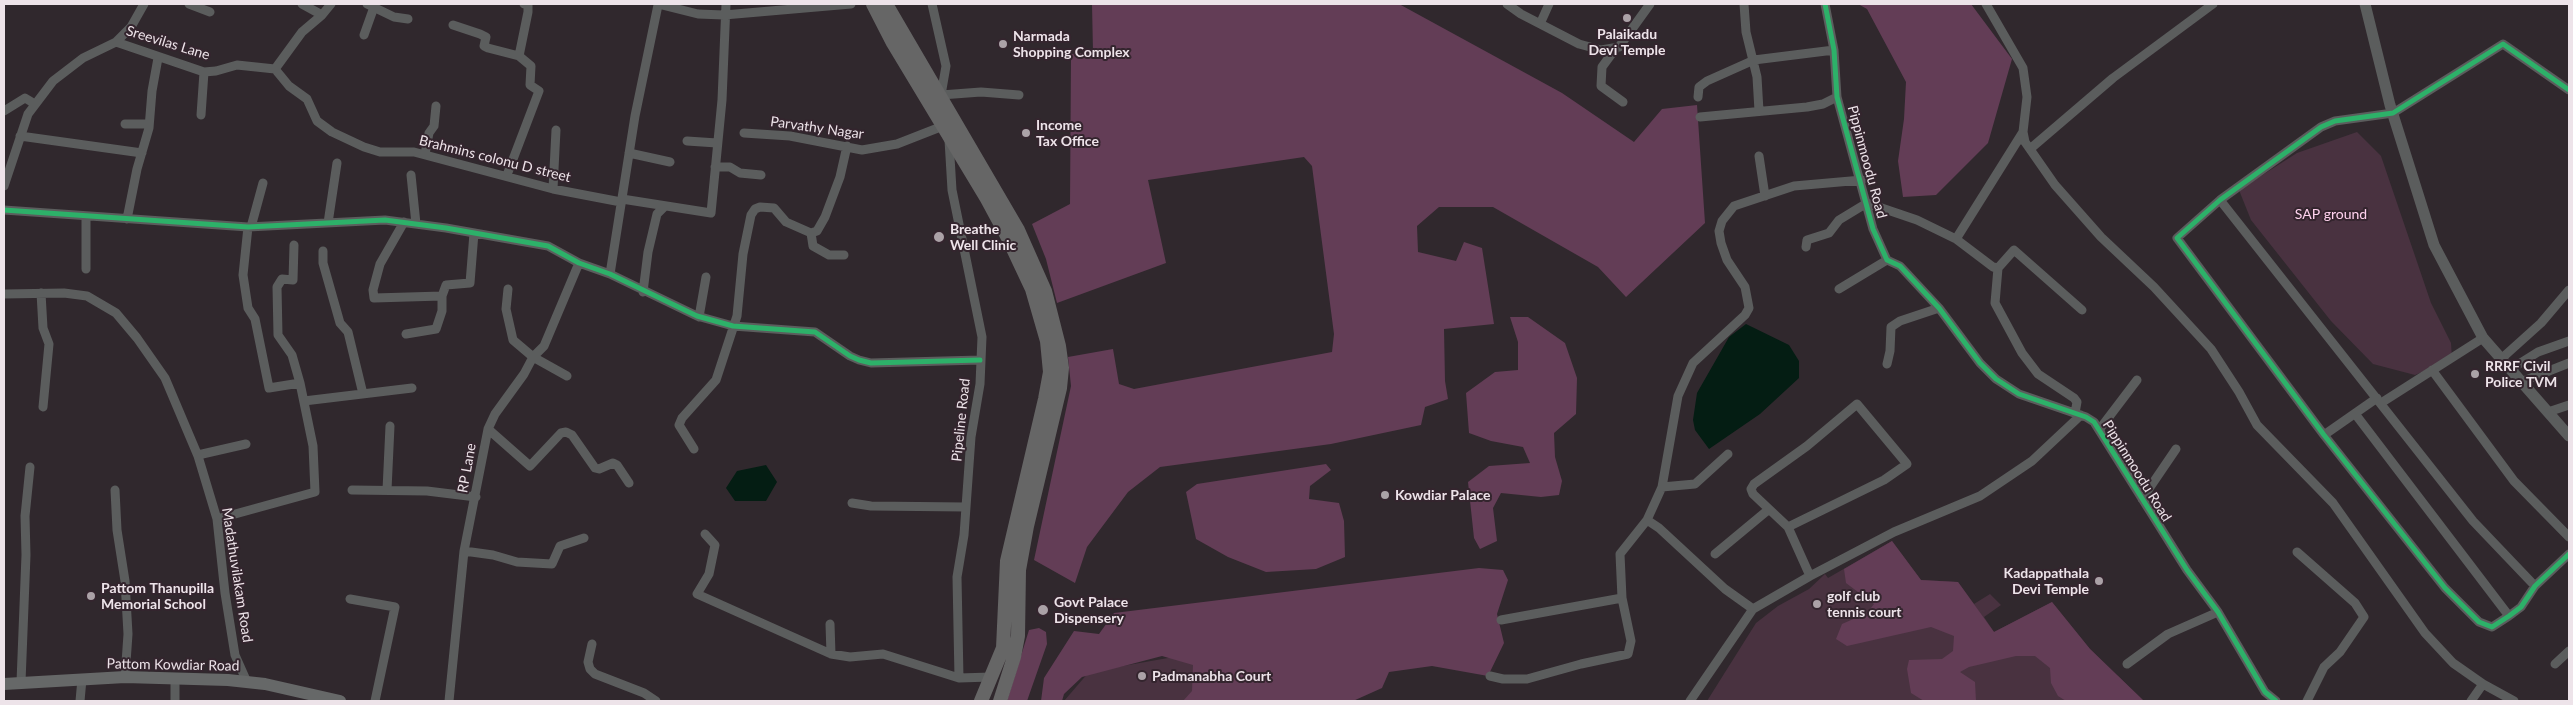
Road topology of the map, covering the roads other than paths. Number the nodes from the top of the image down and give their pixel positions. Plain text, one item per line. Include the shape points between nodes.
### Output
1 (144, 4) edge
2 (189, 4) edge
3 (302, 4) edge
4 (331, 4) edge
5 (527, 4) edge
6 (726, 4) edge
7 (851, 4) edge
8 (873, 4) edge
9 (886, 4) edge
10 (932, 4) edge
11 (1508, 4) edge
12 (1549, 4) edge
13 (1650, 4) edge
14 (1744, 4) edge
15 (1824, 4) edge
16 (1986, 4) edge
17 (2213, 4) edge
18 (2365, 4) edge
19 (658, 5) edge
20 (370, 6) edge
21 (210, 12) dead end
22 (322, 15) junction
23 (724, 15) junction
24 (408, 19) dead end
25 (1540, 24) junction
26 (453, 26) dead end
27 (364, 35) dead end
28 (116, 42) junction
29 (1616, 48) junction
30 (1834, 50) junction
31 (519, 56) junction
32 (158, 58) junction
33 (1754, 60) junction
34 (274, 69) junction
35 (204, 72) junction
36 (2569, 90) edge
37 (1019, 95) dead end
38 (1698, 97) dead end
39 (1837, 97) junction
40 (935, 99) junction
41 (1623, 102) dead end
42 (35, 104) junction
43 (436, 106) dead end
44 (4, 110) edge
45 (1759, 111) junction
46 (2393, 113) junction
47 (201, 115) dead end
48 (1700, 117) dead end
49 (125, 124) dead end
50 (149, 124) junction
51 (556, 130) dead end
52 (951, 132) junction
53 (2023, 132) junction
54 (744, 133) dead end
55 (20, 136) junction
56 (687, 141) dead end
57 (718, 143) junction
58 (847, 146) junction
59 (2030, 149) junction
60 (142, 152) junction
61 (629, 153) junction
62 (425, 154) junction
63 (1759, 156) dead end
64 (670, 162) dead end
65 (337, 163) dead end
66 (715, 167) junction
67 (411, 175) dead end
68 (507, 175) junction
69 (760, 175) dead end
70 (1862, 180) junction
71 (262, 183) dead end
72 (4, 186) edge
73 (552, 189) junction
74 (1765, 196) junction
75 (622, 200) junction
76 (2220, 200) junction
77 (1867, 203) junction
78 (665, 206) junction
79 (4, 210) edge
80 (86, 216) junction
81 (127, 219) junction
82 (404, 222) junction
83 (328, 223) junction
84 (416, 224) junction
85 (249, 227) junction
86 (474, 233) junction
87 (812, 233) junction
88 (1956, 239) junction
89 (294, 245) dead end
90 (1806, 248) dead end
91 (323, 251) dead end
92 (844, 254) dead end
93 (1887, 260) junction
94 (580, 263) junction
95 (1998, 268) junction
96 (86, 269) dead end
97 (610, 274) junction
98 (706, 277) dead end
99 (508, 289) dead end
100 (1839, 289) dead end
101 (2569, 290) edge
102 (643, 292) junction
103 (41, 293) junction
104 (4, 294) edge
105 (442, 296) junction
106 (1939, 308) junction
107 (2082, 310) dead end
108 (699, 316) junction
109 (734, 326) junction
110 (406, 334) dead end
111 (2483, 338) junction
112 (2569, 341) edge
113 (533, 358) junction
114 (2501, 359) junction
115 (980, 360) junction
116 (2569, 363) edge
117 (1887, 364) dead end
118 (2510, 369) junction
119 (2432, 370) junction
120 (567, 376) dead end
121 (2137, 380) dead end
122 (300, 382) junction
123 (2522, 382) junction
124 (412, 388) dead end
125 (363, 394) junction
126 (2379, 400) junction
127 (304, 401) junction
128 (2569, 405) edge
129 (43, 407) dead end
130 (2548, 412) junction
131 (2078, 414) junction
132 (2356, 415) junction
133 (390, 426) dead end
134 (488, 429) junction
135 (2099, 430) junction
136 (2324, 435) junction
137 (2569, 436) edge
138 (246, 444) dead end
139 (694, 448) dead end
140 (2176, 449) dead end
141 (1728, 454) dead end
142 (198, 455) junction
143 (30, 467) dead end
144 (629, 483) dead end
145 (1662, 487) junction
146 (116, 490) dead end
147 (352, 490) dead end
148 (387, 490) junction
149 (476, 497) junction
150 (2142, 499) junction
151 (852, 503) dead end
152 (965, 507) junction
153 (1768, 510) junction
154 (217, 519) junction
155 (1648, 520) junction
156 (1788, 527) junction
157 (705, 534) dead end
158 (2569, 537) edge
159 (584, 538) dead end
160 (464, 551) junction
161 (2296, 552) dead end
162 (1715, 554) dead end
163 (2569, 554) edge
164 (1810, 576) junction
165 (2535, 586) junction
166 (1622, 598) junction
167 (350, 599) dead end
168 (1753, 609) junction
169 (2218, 612) junction
170 (2509, 616) junction
171 (1501, 620) dead end
172 (830, 624) dead end
173 (592, 644) dead end
174 (2569, 650) edge
175 (831, 654) junction
176 (2127, 664) dead end
177 (2555, 664) dead end
178 (1490, 676) dead end
179 (125, 677) junction
180 (991, 677) junction
181 (175, 678) junction
182 (959, 678) junction
183 (82, 679) junction
184 (21, 682) junction
185 (247, 682) junction
186 (4, 684) edge
187 (2483, 684) junction
188 (80, 701) edge
189 (175, 701) edge
190 (340, 701) edge
191 (375, 701) edge
192 (449, 701) edge
193 (656, 701) edge
194 (980, 701) edge
195 (985, 701) edge
196 (1000, 701) edge
197 (1690, 701) edge
198 (2276, 701) edge
199 (2307, 701) edge
200 (2471, 701) edge
201 (2514, 701) edge

1 - 28 street via 131,27
2 - 21 street
3 - 22 street
4 - 22 street
5 - 31 street via 526,27
6 - 23 street
7 - 23 street
8 - 40 main road via 888,35
9 - 40 main road
10 - 40 street via 946,66
11 - 25 street
12 - 25 street
13 - 29 street
14 - 33 street via 1746,32
15 - 30 street, Pippinmoodu Road
16 - 53 street via 2023,68 2027,97
17 - 59 street via 2113,78
18 - 46 street
19 - 23 street via 698,14
19 - 61 street
20 - 24 street via 394,17
20 - 27 street
22 - 34 street via 302,32
23 - 57 street
25 - 29 street via 1579,44 1601,50
26 - 31 street via 486,37 484,46 488,48
28 - 32 street, Sreevilas Lane
28 - 42 street via 83,58 53,81
29 - 41 street via 1602,67 1601,86
30 - 33 street
30 - 39 street, Pippinmoodu Road
31 - 68 street via 531,66 530,85 539,91
32 - 35 street, Sreevilas Lane
32 - 50 street
33 - 38 street via 1707,81 1699,87
33 - 45 street
34 - 35 street, Sreevilas Lane via 237,65
34 - 62 street, Brahmins colonu D street via 307,99 317,121 332,132 380,152
35 - 47 street
36 - 46 street via 2503,44
37 - 40 street via 981,92
39 - 45 street via 1823,104
39 - 70 street, Pippinmoodu Road
40 - 52 main road
40 - 52 main road
42 - 44 street via 25,98
42 - 55 street
43 - 62 street via 434,126 429,133
45 - 48 street
46 - 76 street via 2335,121 2321,127
46 - 111 street via 2434,244
49 - 50 street
50 - 60 street
51 - 73 street
52 - 58 street, Parvathy Nagar via 862,150
52 - 115 street, Pipeline Road via 952,190 982,337
52 - 180 main road via 1027,275 1042,318 1050,372 1007,561 1003,648
52 - 196 main road via 1033,262 1053,317 1062,368 1026,526 1019,570 1016,643
53 - 59 street
53 - 88 street
54 - 58 street, Parvathy Nagar via 790,136
55 - 60 street
55 - 72 street
56 - 57 street
57 - 66 street
58 - 87 street via 825,217 817,231
59 - 187 street via 2055,186 2210,349 2240,392 2257,425 2332,503 2424,633 2453,663
60 - 81 street
61 - 64 street
61 - 75 street
62 - 68 street, Brahmins colonu D street
63 - 74 street
65 - 83 street
66 - 69 street via 730,166 740,173
66 - 78 street, Brahmins colonu D street via 710,213
67 - 84 street
68 - 73 street, Brahmins colonu D street
70 - 74 street via 1794,186
70 - 77 street, Pippinmoodu Road
71 - 85 street
73 - 75 street, Brahmins colonu D street
74 - 145 street via 1734,206 1722,221 1719,231 1721,243 1727,260 1745,287 1749,308 1693,363 1678,396
75 - 78 street, Brahmins colonu D street
75 - 97 street
76 - 126 street
76 - 136 street via 2177,238
77 - 88 street via 1917,220
77 - 90 street via 1839,220 1829,233 1807,240
77 - 93 street, Pippinmoodu Road via 1873,228
78 - 102 street via 657,214
79 - 80 street
80 - 81 street
80 - 96 street
81 - 85 street
82 - 83 street
82 - 84 street
82 - 105 street via 380,264 374,298
83 - 85 street
84 - 86 street
85 - 122 street via 244,286 269,388
86 - 94 street via 548,246
86 - 105 street via 470,283 446,285
87 - 92 street via 813,246 829,255
87 - 109 street via 786,222 774,208 755,209 743,254 739,310
88 - 95 street
89 - 122 street via 293,280 282,280 277,287 278,335 292,355
91 - 125 street via 323,263 340,323 348,332
93 - 100 street
93 - 106 street, Pippinmoodu Road via 1900,266
94 - 97 street
94 - 113 street, RP Lane via 544,346
95 - 107 street via 2014,250
95 - 131 street via 1996,303 2022,354 2038,374 2074,398
97 - 102 street
98 - 108 street
99 - 113 street via 506,309 513,340
101 - 114 street via 2541,323
102 - 108 street
103 - 104 street, Madathuvilakam Road
103 - 129 street via 43,328 49,344
103 - 142 street, Madathuvilakam Road via 87,296 116,313 165,378
105 - 110 street via 442,311 436,330
106 - 117 street via 1890,327
106 - 131 street, Pippinmoodu Road via 1996,379 2019,394
108 - 109 street
109 - 115 street via 815,332 850,356 871,362
109 - 139 street via 716,380 682,418 680,425
111 - 114 street
111 - 119 street
112 - 118 street via 2538,352
113 - 120 street
113 - 134 street, RP Lane via 494,414
114 - 118 street
115 - 152 street, Pipeline Road
116 - 123 street
118 - 123 street
119 - 126 street
119 - 158 street via 2514,481
121 - 135 street
122 - 127 street
123 - 130 street
124 - 125 street
125 - 127 street
126 - 132 street
126 - 165 street via 2474,521
127 - 154 street via 313,446 315,492
128 - 130 street
130 - 137 street
131 - 135 street, Pippinmoodu Road via 2094,422
131 - 164 street via 2032,461 1980,496 1894,532
132 - 136 street
132 - 170 street
133 - 148 street
134 - 144 street via 530,466 561,433 566,432 572,435 595,468 613,463
134 - 149 street, RP Lane
135 - 150 street, Pippinmoodu Road
136 - 170 street via 2444,588 2479,622 2492,627
138 - 142 street
140 - 150 street
141 - 145 street via 1695,484
142 - 154 street, Madathuvilakam Road
143 - 184 street via 25,516
145 - 155 street
146 - 179 street via 128,634
147 - 148 street
148 - 149 street
149 - 160 street, RP Lane
150 - 169 street, Pippinmoodu Road
151 - 152 street
152 - 182 street, Pipeline Road via 957,577
153 - 156 street
153 - 156 street via 1753,494 1754,484 1857,404 1907,464 1884,480
153 - 162 street
154 - 185 street, Madathuvilakam Road via 235,655
155 - 166 street via 1620,554
155 - 168 street via 1725,589
156 - 164 street
157 - 175 street via 715,545 709,574 697,594
159 - 160 street via 560,546 552,564 517,562
160 - 192 street, RP Lane
161 - 199 street via 2355,603 2364,617 2340,652 2324,667
163 - 165 street
164 - 168 street
165 - 170 street via 2521,607
166 - 171 street
166 - 178 street via 1631,641 1628,654 1527,678
167 - 191 street via 395,607
168 - 197 street
169 - 176 street via 2168,634
169 - 198 street, Pippinmoodu Road via 2265,692
172 - 175 street
173 - 193 street via 588,662 595,674
174 - 177 street
175 - 182 street via 850,657 883,654
179 - 181 main road, Pattom Kowdiar Road
179 - 183 main road, Pattom Kowdiar Road
180 - 182 street
180 - 194 main road
180 - 195 main road
181 - 185 main road, Pattom Kowdiar Road
181 - 189 street
183 - 184 main road, Pattom Kowdiar Road
183 - 188 street
184 - 186 main road, Pattom Kowdiar Road
185 - 190 main road, Pattom Kowdiar Road
187 - 200 street
187 - 201 street

